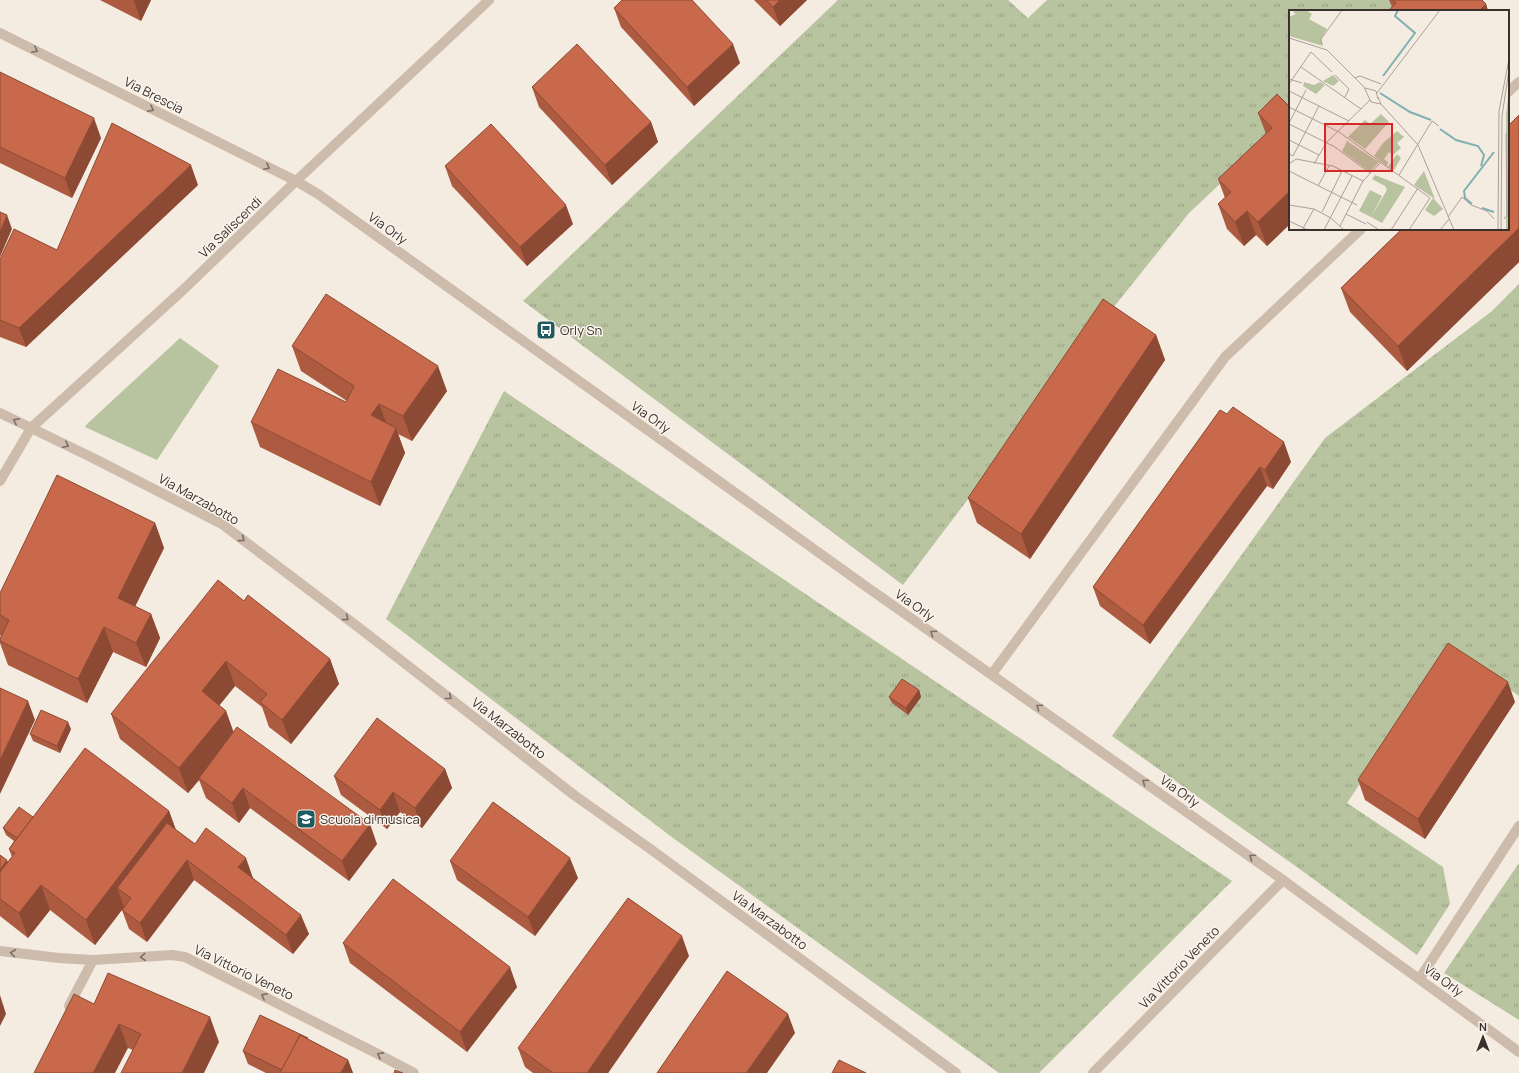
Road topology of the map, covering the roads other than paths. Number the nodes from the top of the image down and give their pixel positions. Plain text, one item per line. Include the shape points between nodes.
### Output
1 (489, 0) edge
2 (0, 33) edge
3 (1519, 82) edge
4 (1509, 91) edge
5 (296, 181) junction
6 (1360, 230) edge
7 (0, 413) edge
8 (31, 428) junction
9 (0, 481) edge
10 (992, 674) junction
11 (1519, 826) edge
12 (1283, 880) junction
13 (0, 952) edge
14 (93, 960) junction
15 (1420, 978) junction
16 (63, 1017) edge
17 (1519, 1052) edge
18 (396, 1069) edge
19 (414, 1073) edge
20 (956, 1073) edge
21 (1093, 1073) edge

1 - 5 street, Via Saliscendi
2 -> 5 street, Via Brescia
3 - 4 street
5 - 8 street, Via Saliscendi via 183,290
10 -> 5 street, Via Orly via 831,562 318,194
6 - 10 street via 1225,357
8 -> 7 street, Via Marzabotto
8 - 9 street, Via Saliscendi
8 -> 20 street, Via Marzabotto via 222,524 574,795
12 -> 10 street, Via Orly
11 - 15 street
12 - 15 street, Via Orly
12 - 21 street, Via Vittorio Veneto
14 -> 13 street, Via Vittorio Veneto
14 - 16 street
18 -> 14 street, Via Vittorio Veneto via 185,957 172,955
15 - 17 street, Via Orly
18 - 19 street, Via Vittorio Veneto

